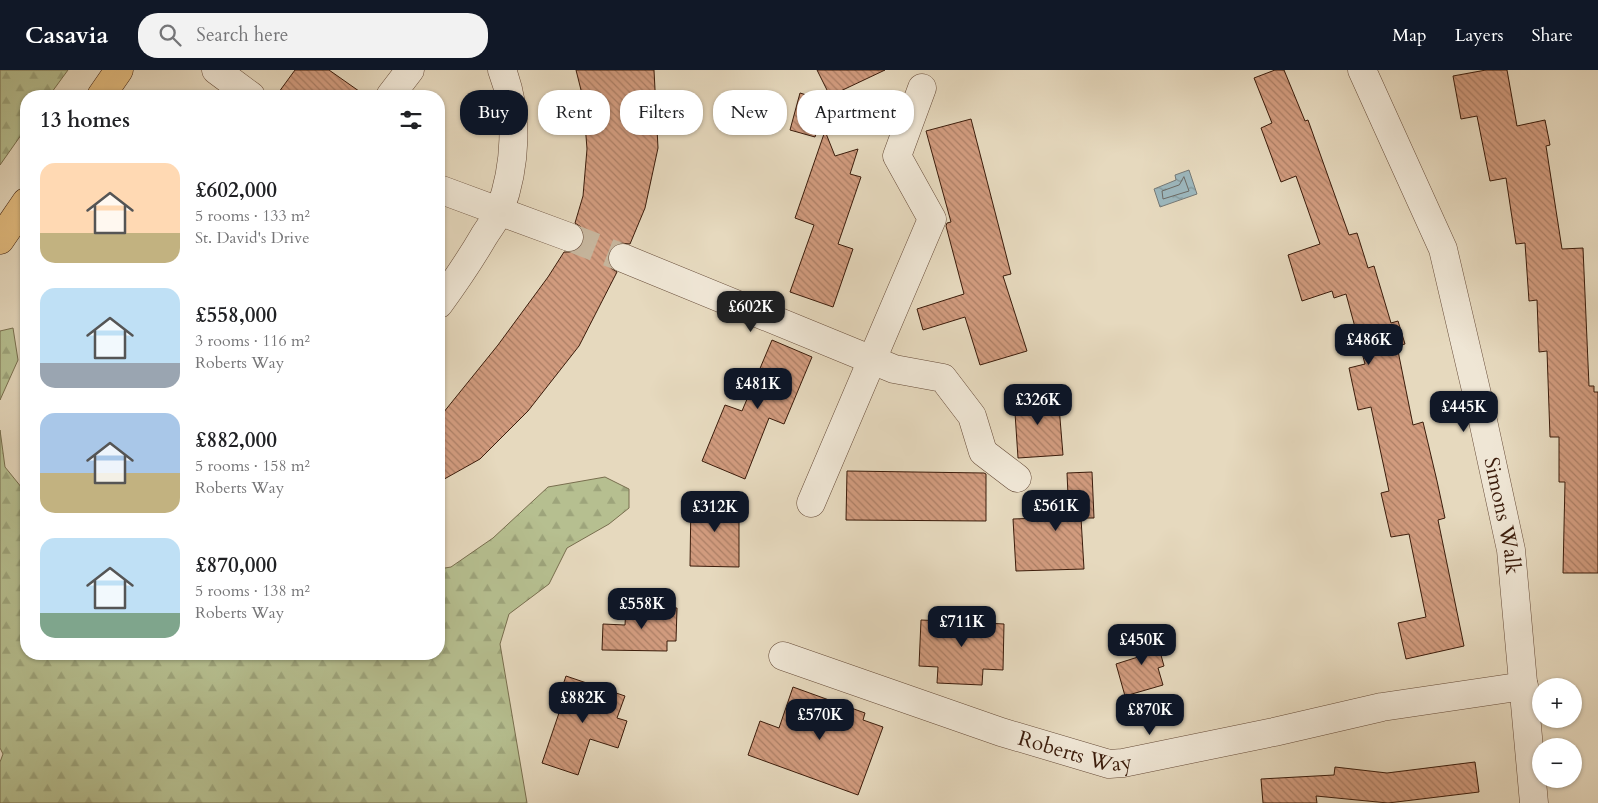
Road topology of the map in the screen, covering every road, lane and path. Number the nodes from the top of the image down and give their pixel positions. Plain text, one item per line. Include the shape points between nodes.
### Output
1 (119, 70) edge
2 (216, 70) edge
3 (410, 70) edge
4 (502, 70) edge
5 (1362, 70) edge
6 (922, 88) dead end
7 (105, 90) edge
8 (243, 90) edge
9 (395, 90) edge
10 (445, 191) edge
11 (500, 210) junction
12 (20, 211) edge
13 (569, 237) tunnel mouth
14 (0, 240) edge
15 (623, 258) tunnel mouth
16 (445, 296) edge
17 (884, 364) junction
18 (1017, 478) dead end
19 (811, 502) dead end
20 (783, 656) dead end
21 (1524, 686) junction
22 (1534, 803) edge

1 - 7 main road
2 - 8 street
3 - 9 street
4 - 11 street via 514,131 509,178
5 - 21 street, Simons Walk via 1443,249 1511,550
6 - 17 street via 897,156 932,219
10 - 11 street
11 - 13 street
11 - 16 street
12 - 14 main road
15 - 17 street
17 - 18 street via 943,378 972,416 983,452
17 - 19 street
20 - 21 street, Roberts Way via 1001,732 1109,764 1265,734 1382,707
21 - 22 street, Simons Walk

